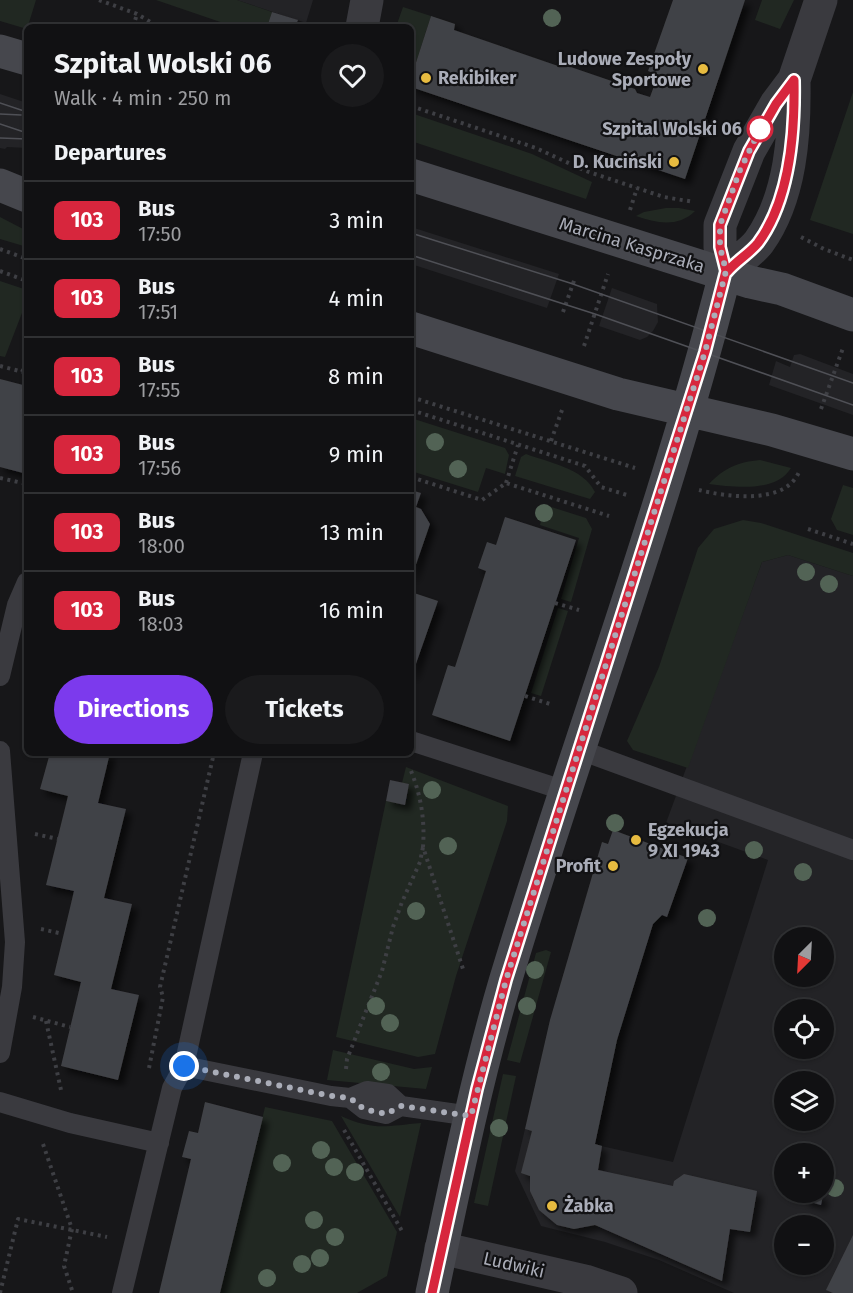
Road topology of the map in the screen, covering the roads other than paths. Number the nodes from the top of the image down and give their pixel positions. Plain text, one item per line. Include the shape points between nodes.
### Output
1 (367, 0) edge
2 (821, 0) edge
3 (363, 24) edge
4 (0, 51) edge
5 (24, 58) edge
6 (794, 80) junction
7 (414, 176) edge
8 (0, 185) edge
9 (24, 195) edge
10 (725, 274) junction
11 (853, 315) edge
12 (414, 329) edge
13 (687, 410) junction
14 (853, 454) edge
15 (24, 589) edge
16 (0, 676) edge
17 (414, 742) edge
18 (580, 750) junction
19 (0, 751) edge
20 (252, 756) edge
21 (566, 791) junction
22 (853, 850) edge
23 (0, 1053) edge
24 (184, 1066) junction
25 (0, 1102) edge
26 (471, 1116) junction
27 (159, 1143) junction
28 (441, 1248) junction
29 (122, 1293) edge
30 (432, 1293) edge
31 (621, 1293) edge

1 - 3 street
2 - 6 street
4 - 5 street
6 - 10 street via 759,130 724,212 718,235
6 - 10 street via 792,142 769,226 756,245
7 - 10 street, Marcina Kasprzaka
8 - 9 street
10 - 11 street, Marcina Kasprzaka via 782,289
10 - 13 street
12 - 13 street via 585,385
13 - 14 street
13 - 18 street
15 - 16 lane
17 - 21 lane
18 - 21 street
18 - 22 lane
19 - 23 lane via 15,942 12,987
20 - 24 lane
21 - 26 street via 506,980
24 - 26 lane via 331,1096 348,1097 367,1091 388,1094 401,1106
24 - 27 lane via 172,1088
25 - 27 lane
26 - 28 street
27 - 29 lane
28 - 30 street
28 - 31 street, Ludwiki

